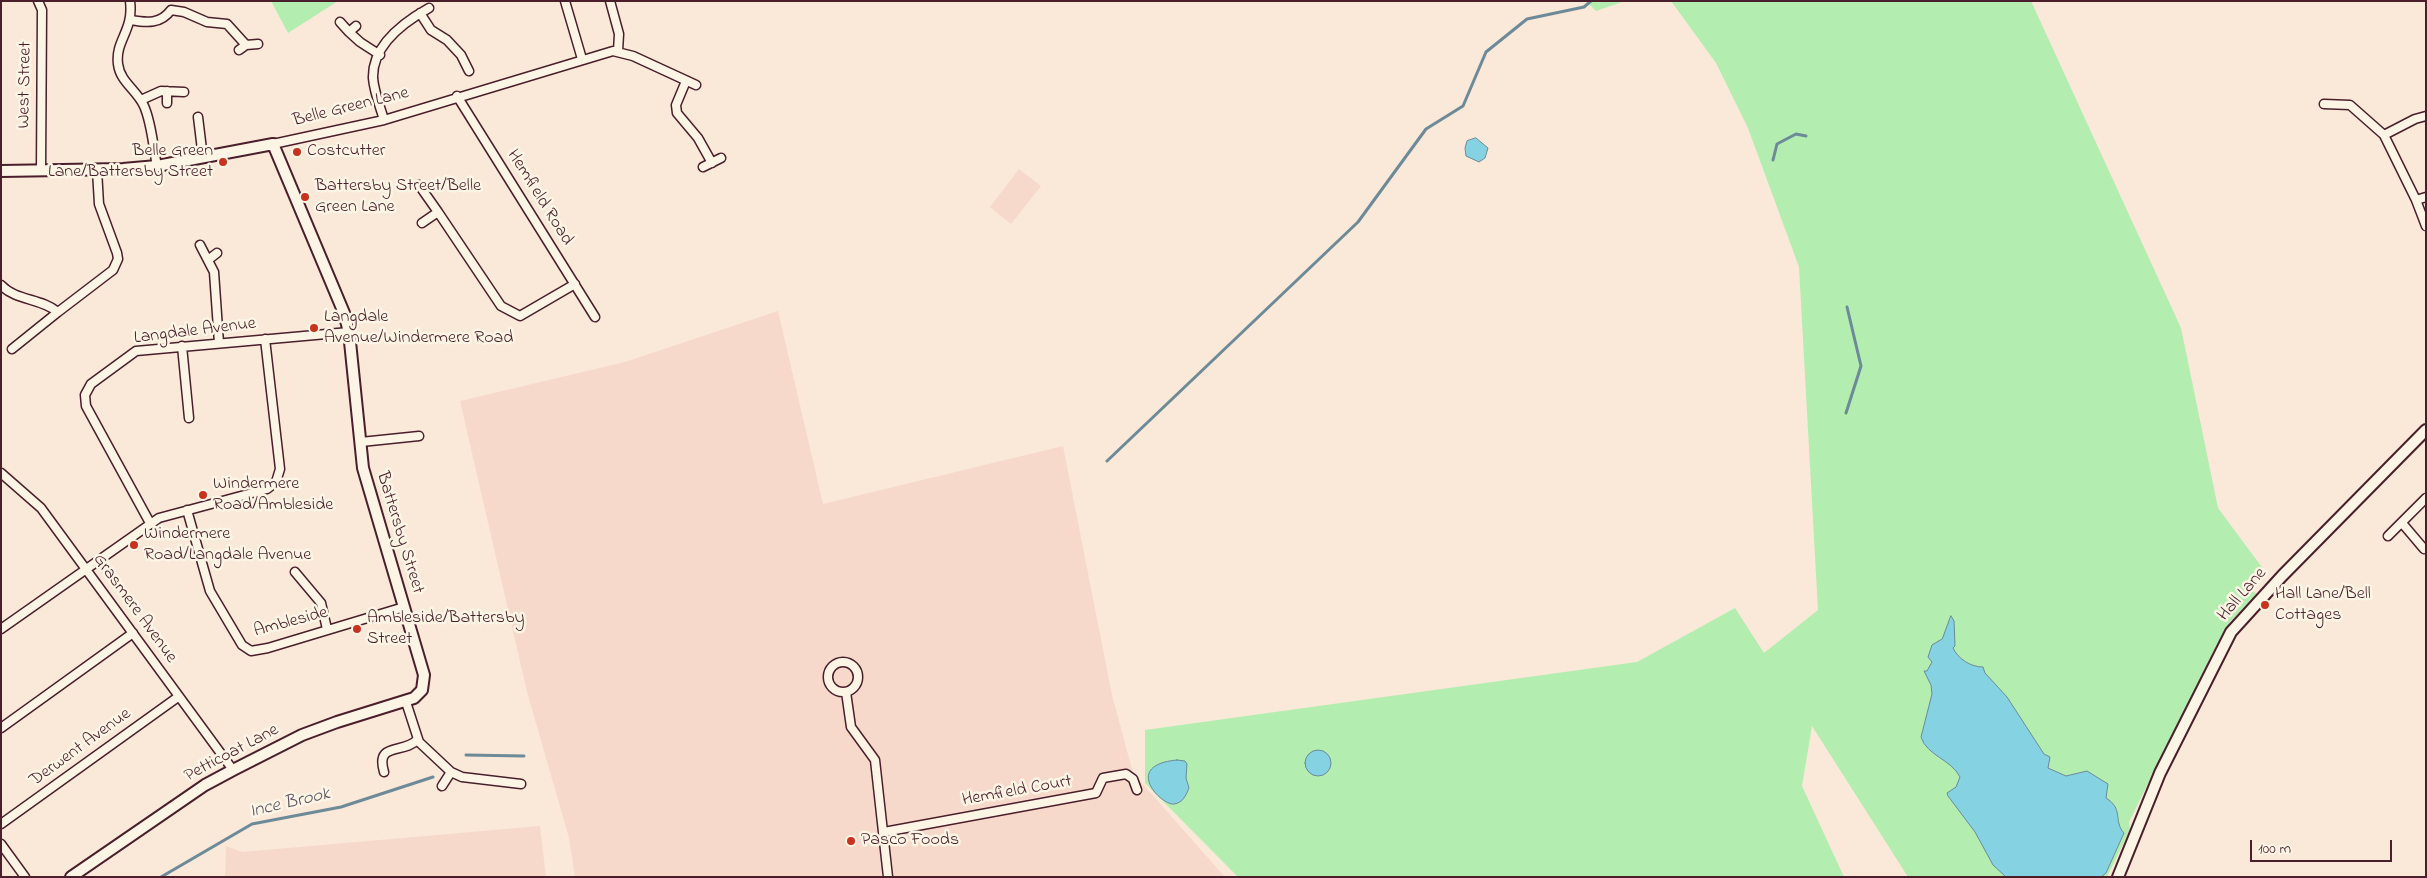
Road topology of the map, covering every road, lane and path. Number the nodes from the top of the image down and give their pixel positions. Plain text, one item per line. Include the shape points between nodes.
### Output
1 (38, 1) edge
2 (130, 1) edge
3 (168, 1) edge
4 (566, 1) edge
5 (610, 1) edge
6 (429, 8) dead end
7 (171, 10) junction
8 (420, 13) junction
9 (131, 20) junction
10 (340, 22) dead end
11 (356, 26) dead end
12 (348, 32) junction
13 (258, 44) dead end
14 (246, 45) junction
15 (239, 50) dead end
16 (618, 51) junction
17 (380, 55) junction
18 (582, 59) junction
19 (469, 71) dead end
20 (686, 81) junction
21 (696, 85) dead end
22 (167, 91) junction
23 (184, 92) dead end
24 (457, 96) junction
25 (141, 100) junction
26 (167, 103) dead end
27 (2324, 104) dead end
28 (2426, 116) edge
29 (198, 117) dead end
30 (384, 120) junction
31 (2384, 135) junction
32 (272, 144) junction
33 (203, 158) junction
34 (721, 158) dead end
35 (712, 163) junction
36 (157, 166) junction
37 (703, 167) dead end
38 (97, 170) junction
39 (1, 171) edge
40 (41, 171) junction
41 (419, 185) dead end
42 (2426, 196) edge
43 (2416, 200) junction
44 (438, 212) junction
45 (422, 223) dead end
46 (2426, 226) edge
47 (200, 245) dead end
48 (217, 252) dead end
49 (208, 260) junction
50 (575, 284) junction
51 (1, 285) edge
52 (58, 312) junction
53 (595, 316) dead end
54 (349, 332) junction
55 (265, 339) junction
56 (219, 343) junction
57 (182, 346) junction
58 (12, 349) dead end
59 (190, 418) dead end
60 (2426, 430) edge
61 (420, 436) dead end
62 (361, 442) junction
63 (1, 473) edge
64 (2426, 498) edge
65 (186, 510) junction
66 (150, 522) junction
67 (2402, 523) junction
68 (2388, 536) dead end
69 (2424, 549) dead end
70 (87, 568) junction
71 (295, 572) dead end
72 (404, 607) junction
73 (1, 629) edge
74 (327, 629) junction
75 (134, 633) junction
76 (422, 690) joint
77 (846, 692) dead end
78 (178, 697) junction
79 (406, 702) junction
80 (1, 728) edge
81 (418, 739) junction
82 (233, 770) junction
83 (384, 772) dead end
84 (452, 772) junction
85 (521, 784) dead end
86 (442, 786) dead end
87 (1137, 790) dead end
88 (1, 824) edge
89 (884, 832) junction
90 (1, 844) edge
91 (25, 877) edge
92 (72, 877) edge
93 (888, 877) edge
94 (2118, 877) edge

1 - 40 street, West Street via 42,10
2 - 9 street
3 - 7 street
4 - 18 street
5 - 16 street via 619,34
6 - 8 street
7 - 9 street via 158,21
7 - 14 street via 207,22 227,24
8 - 17 street via 398,28
8 - 19 street via 431,30 462,55
9 - 25 street via 120,45 118,63 125,82
10 - 12 street
11 - 12 street
12 - 17 street
13 - 14 street
14 - 15 street
16 - 18 street, Belle Green Lane
16 - 20 street
17 - 30 street via 374,80
18 - 24 street, Belle Green Lane
20 - 21 street
20 - 35 street via 676,105 677,113 698,138
22 - 23 street
22 - 25 street via 156,92
22 - 26 street
24 - 30 street, Belle Green Lane
24 - 50 street, Hemfield Road
25 - 36 street via 148,115
27 - 31 street via 2350,105
28 - 31 street
29 - 33 street
30 - 32 street, Belle Green Lane
31 - 43 street
32 - 33 street, Belle Green Lane
32 - 54 street, Battersby Street via 344,313
33 - 36 street, Belle Green Lane
34 - 35 street
35 - 37 street
36 - 38 street, Belle Green Lane
38 - 40 street, Belle Green Lane
38 - 52 street via 99,204 118,258 112,270
39 - 40 street, Belle Green Lane
41 - 44 street
42 - 43 street
43 - 46 street
44 - 45 street
44 - 50 street via 501,306 520,316
47 - 49 street
48 - 49 street
49 - 56 street via 214,272
50 - 53 street, Hemfield Road
51 - 52 street via 13,294 48,304
52 - 58 street
54 - 55 street, Langdale Avenue
54 - 62 street, Battersby Street
55 - 56 street, Langdale Avenue
55 - 65 street via 280,469 278,478 267,488
56 - 57 street, Langdale Avenue
57 - 59 street
57 - 66 street, Langdale Avenue via 129,354 91,384 85,395 86,406
60 - 94 street, Hall Lane via 2231,632 2160,773
61 - 62 street
62 - 72 street, Battersby Street via 363,468
63 - 70 street, Grasmere Avenue via 41,508
64 - 67 street
65 - 66 street
65 - 74 street, Ambleside via 210,590 242,645 251,651 268,648
66 - 70 street
67 - 68 street
67 - 69 street
70 - 73 street
70 - 75 street, Grasmere Avenue
71 - 74 street via 321,603
72 - 74 street, Ambleside
72 - 76 street, Battersby Street via 424,675
75 - 78 street, Grasmere Avenue
75 - 80 street
76 - 79 street, Petticoat Lane
77 - 89 street via 851,727 875,760
78 - 82 street, Grasmere Avenue
78 - 88 street, Derwent Avenue
79 - 81 street
79 - 82 street, Petticoat Lane via 328,725
81 - 83 street via 413,744 384,754
81 - 84 street
82 - 92 street, Petticoat Lane via 196,790
84 - 85 street via 462,778
84 - 86 street
87 - 89 street, Hemfield Court via 1133,779 1126,774 1103,778 1096,792
89 - 93 street
90 - 91 street

